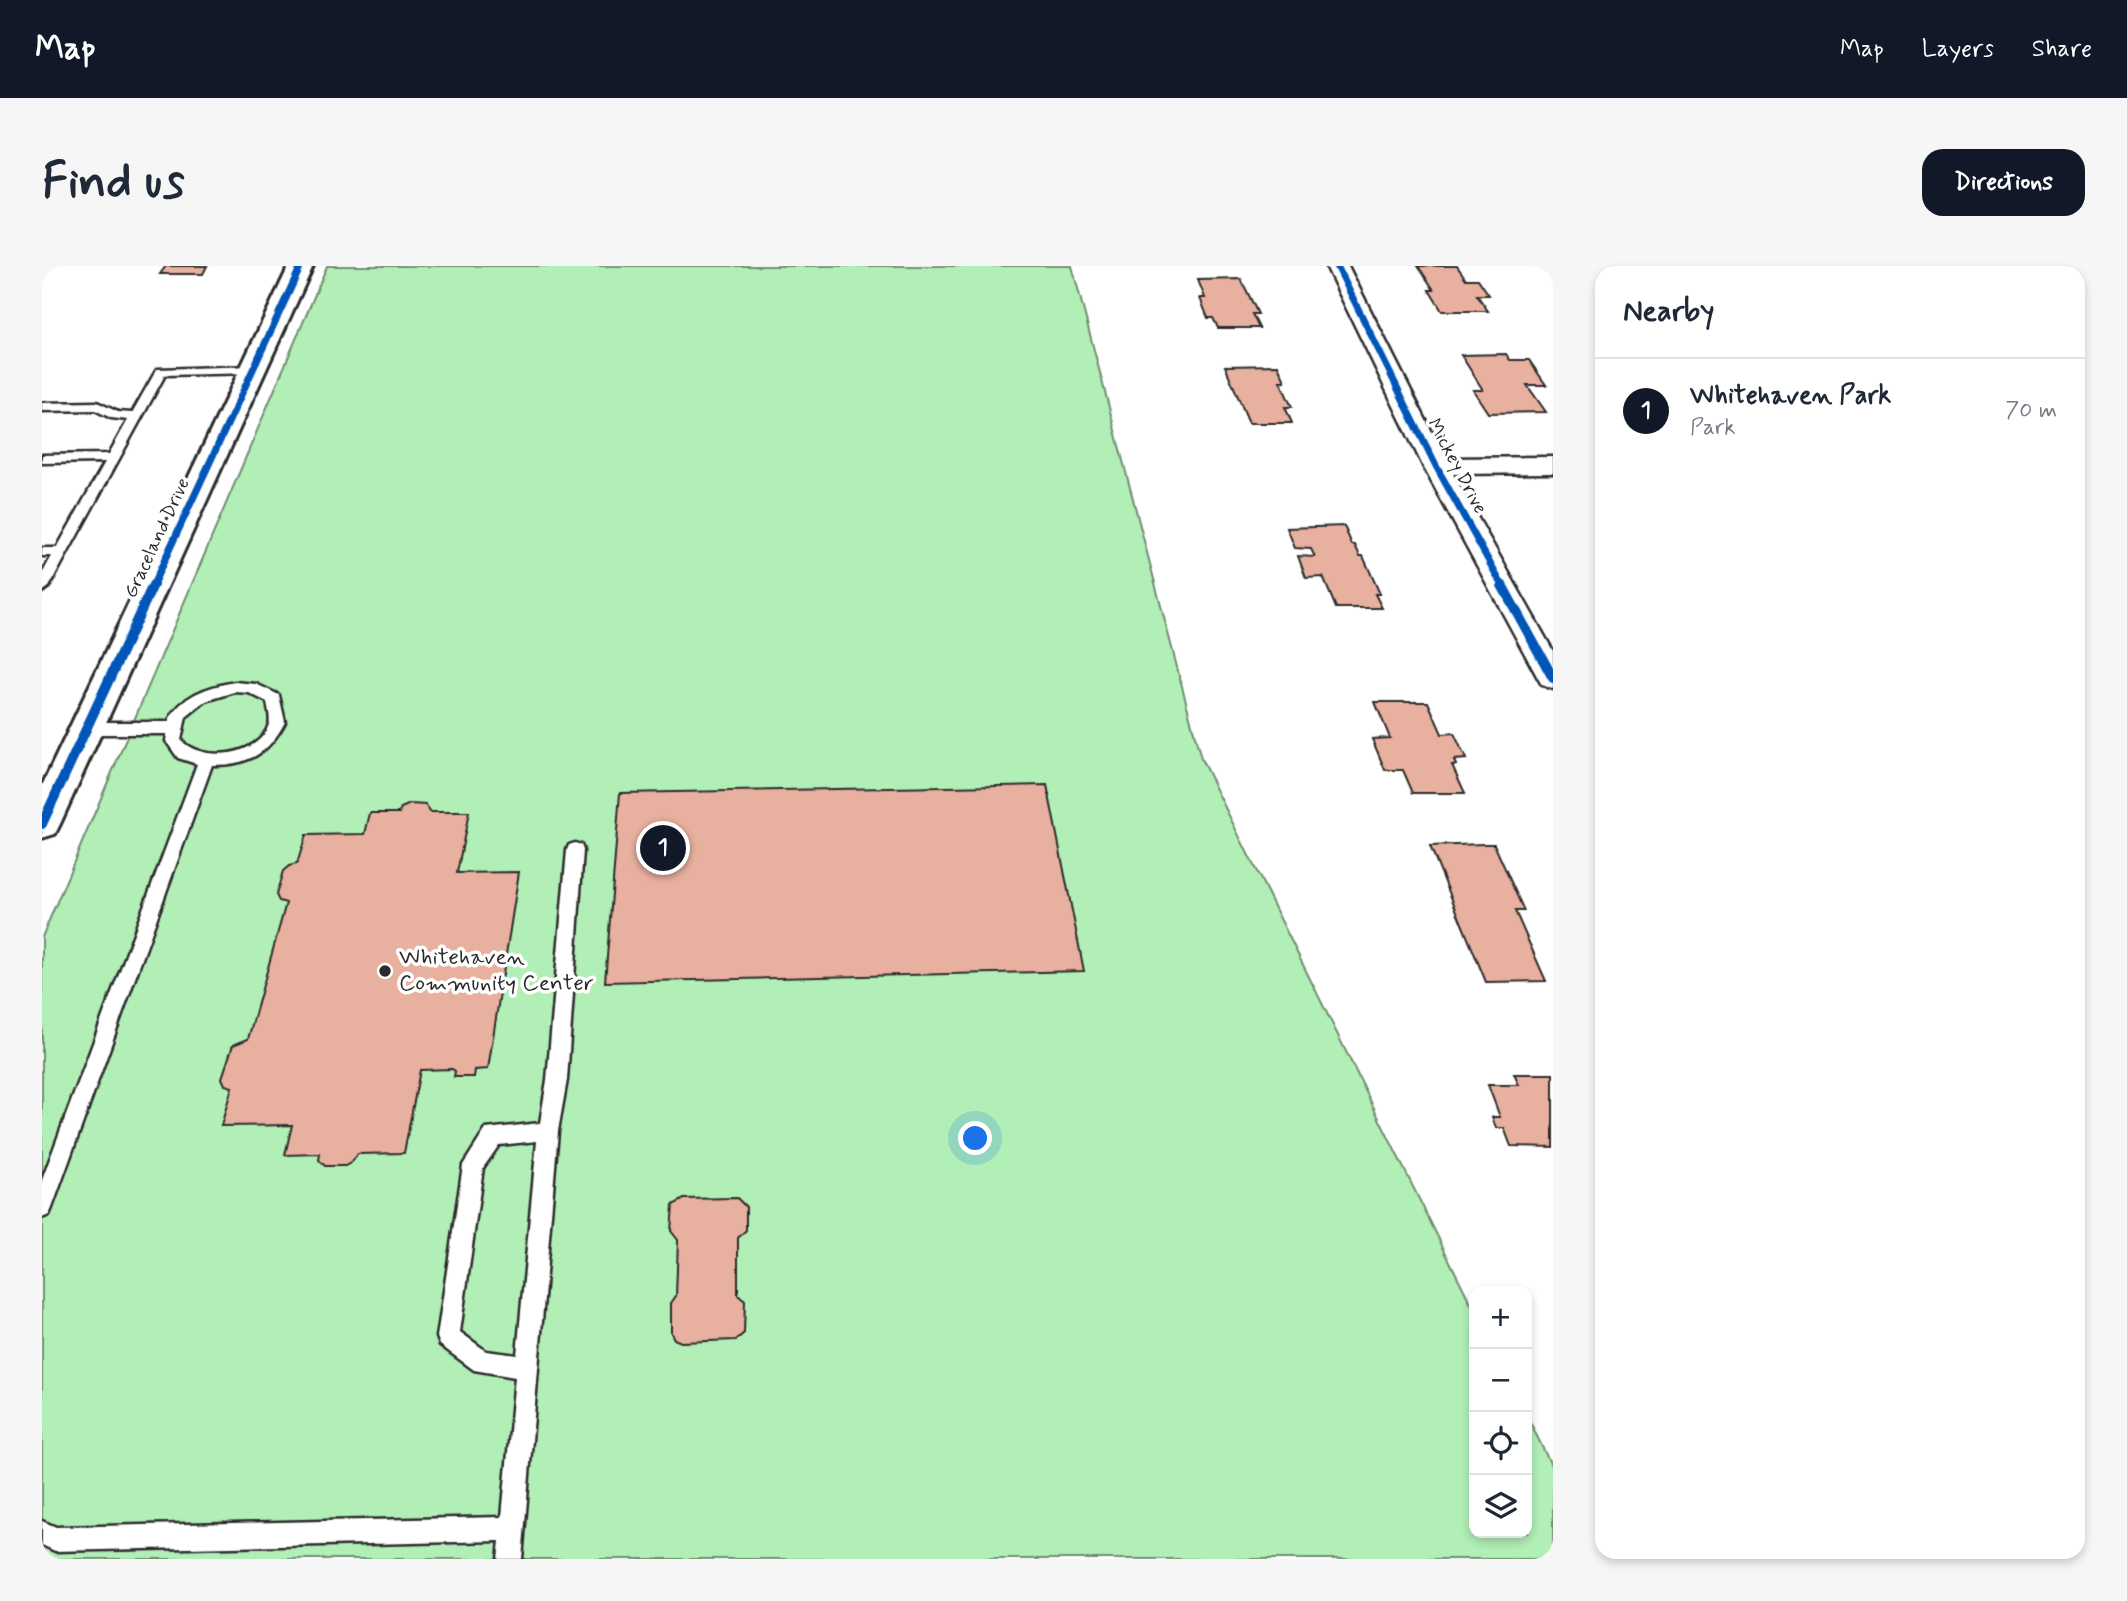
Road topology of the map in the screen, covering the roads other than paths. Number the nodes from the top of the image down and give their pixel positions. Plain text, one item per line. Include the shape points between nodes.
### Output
1 (301, 266) edge
2 (1337, 266) edge
3 (254, 370) junction
4 (42, 407) edge
5 (134, 417) junction
6 (112, 458) junction
7 (42, 459) edge
8 (1553, 465) edge
9 (1436, 467) junction
10 (42, 552) edge
11 (61, 552) junction
12 (42, 587) edge
13 (1553, 678) edge
14 (88, 728) junction
15 (173, 728) junction
16 (206, 761) junction
17 (42, 824) edge
18 (575, 850) dead end
19 (548, 1131) junction
20 (42, 1208) edge
21 (528, 1367) junction
22 (514, 1529) junction
23 (42, 1533) edge
24 (510, 1559) edge

1 - 3 street, Graceland Drive
2 - 9 street, Mickey Drive
3 - 5 lane via 161,372
3 - 14 street, Graceland Drive
4 - 5 lane via 97,406
5 - 6 lane
6 - 7 lane
6 - 11 lane
8 - 9 street
9 - 13 street, Mickey Drive
10 - 11 lane
11 - 12 lane
14 - 15 lane
14 - 17 street, Graceland Drive
15 - 16 lane via 179,750
15 - 16 lane via 188,706 218,690 251,688 274,699 278,722 266,740 243,755
16 - 20 lane
18 - 19 lane
19 - 21 lane
19 - 21 lane via 493,1136 473,1165 448,1337 482,1362
21 - 22 lane
22 - 23 lane via 55,1539
22 - 24 lane

